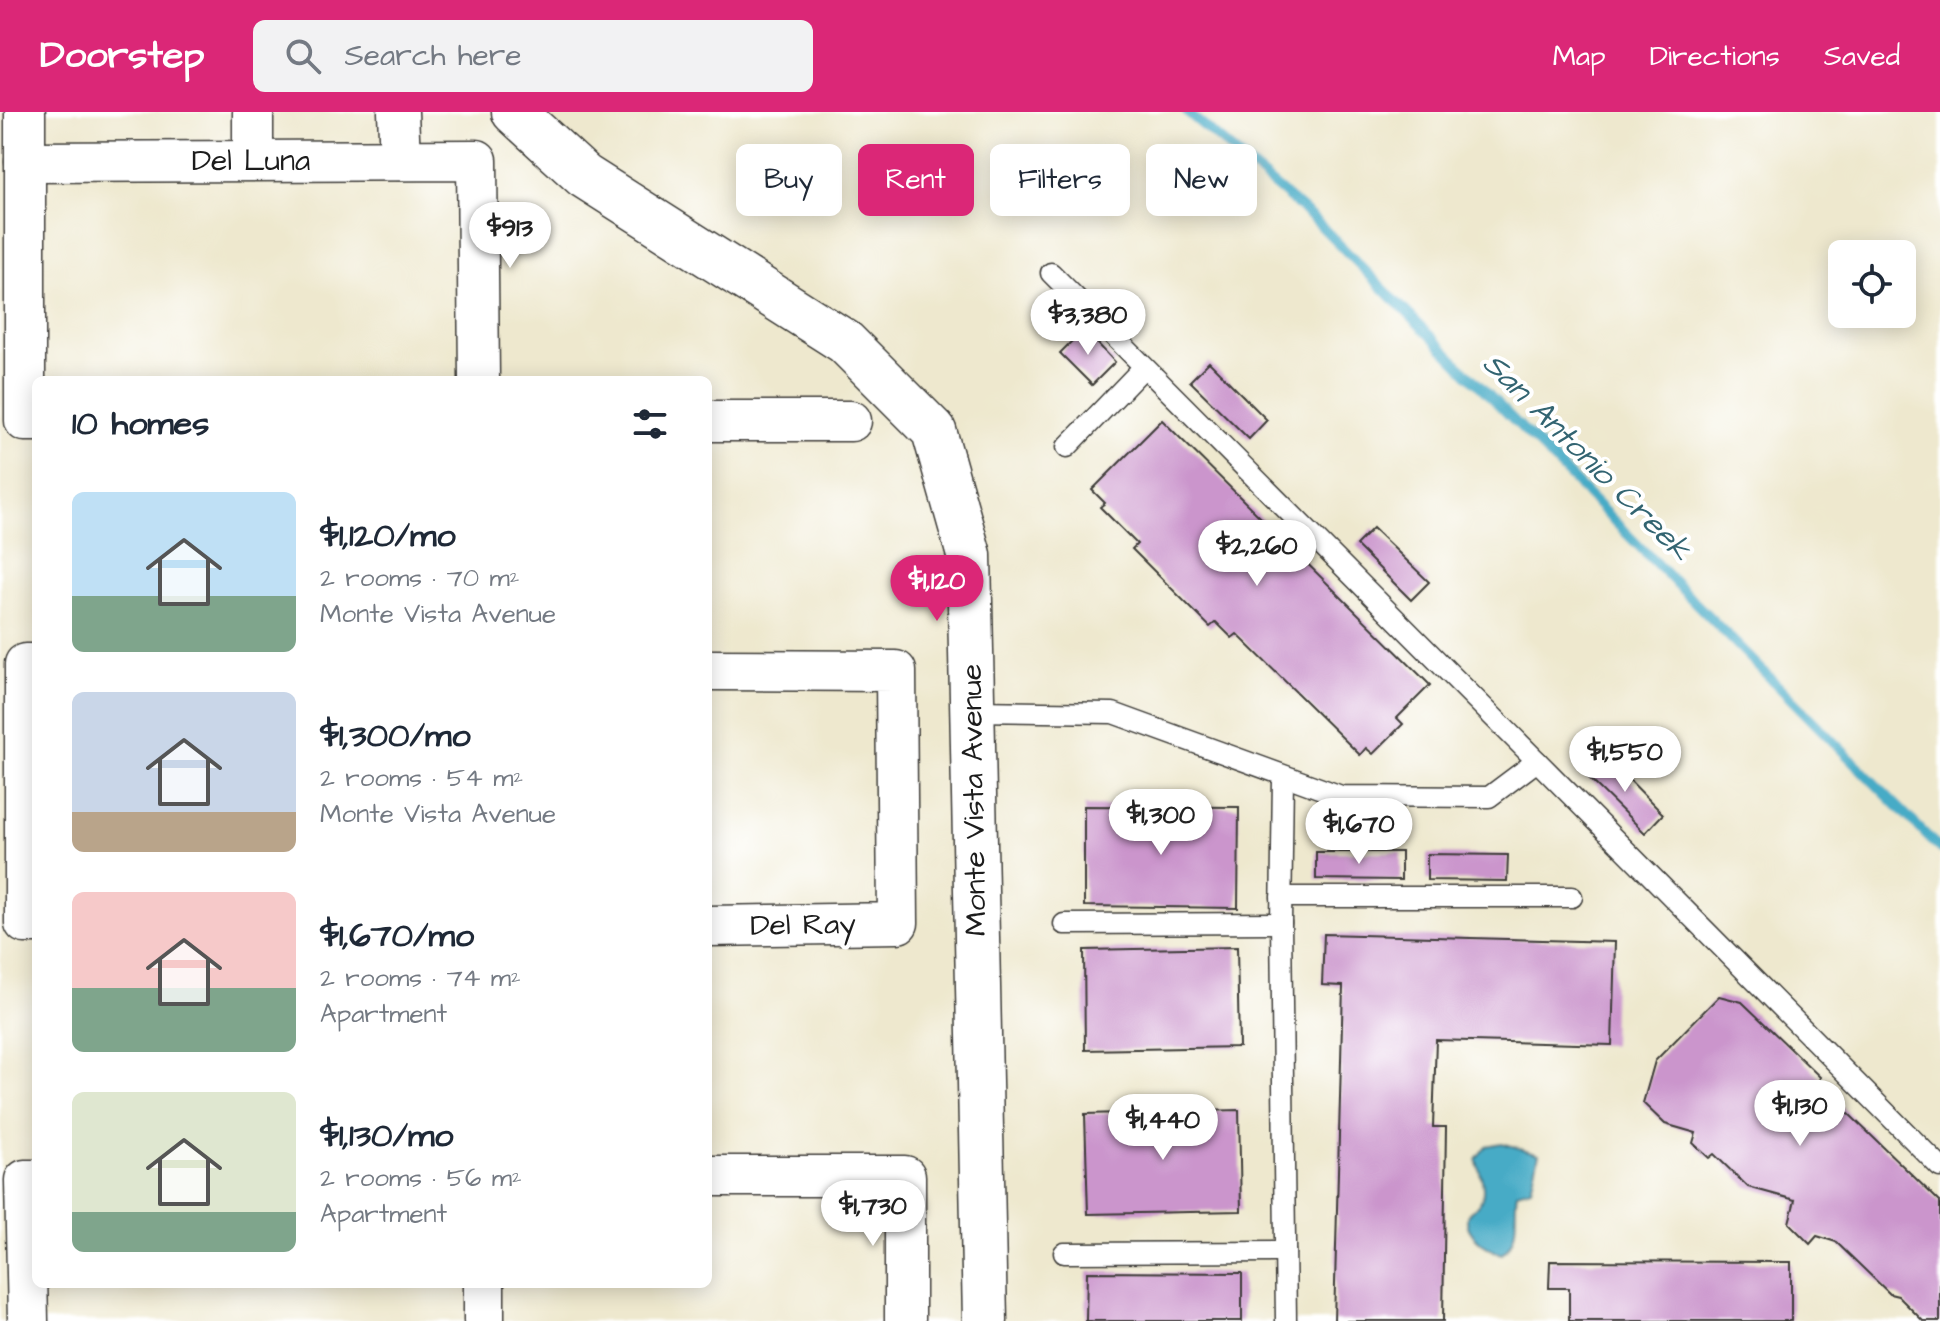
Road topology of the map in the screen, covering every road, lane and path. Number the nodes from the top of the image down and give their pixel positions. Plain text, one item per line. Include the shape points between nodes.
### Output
1 (25, 112) edge
2 (253, 112) edge
3 (398, 112) edge
4 (514, 112) edge
5 (253, 160) junction
6 (400, 160) junction
7 (25, 162) junction
8 (1051, 273) dead end
9 (1144, 367) junction
10 (479, 376) edge
11 (30, 421) edge
12 (712, 421) edge
13 (851, 421) dead end
14 (1067, 447) dead end
15 (30, 664) edge
16 (712, 670) edge
17 (973, 711) junction
18 (1537, 761) junction
19 (1283, 777) junction
20 (1281, 897) junction
21 (1572, 897) dead end
22 (30, 923) edge
23 (1281, 923) junction
24 (1064, 924) dead end
25 (712, 926) edge
26 (1940, 1167) edge
27 (712, 1176) edge
28 (32, 1180) edge
29 (1285, 1252) junction
30 (1064, 1253) dead end
31 (484, 1288) edge
32 (28, 1321) edge
33 (484, 1321) edge
34 (905, 1321) edge
35 (985, 1321) edge
36 (1286, 1321) edge

1 - 7 street
2 - 5 street
3 - 6 street
4 - 17 street, Monte Vista Avenue via 584,176 845,342 934,431 969,555
5 - 6 street, Del Luna
5 - 7 street, Del Luna
6 - 10 street, Del Luna via 477,160
7 - 11 street
8 - 9 lane
9 - 14 lane
9 - 18 lane
12 - 13 street
15 - 22 street
16 - 25 street, Del Ray via 896,671 898,923
17 - 19 lane via 1113,713
17 - 35 street, Monte Vista Avenue
18 - 19 lane via 1489,797 1341,796
18 - 26 lane
19 - 20 lane
20 - 21 lane
20 - 23 lane
23 - 24 lane
23 - 29 lane
27 - 34 street via 905,1176
28 - 32 street via 25,1180
29 - 30 lane
29 - 36 lane
31 - 33 street

